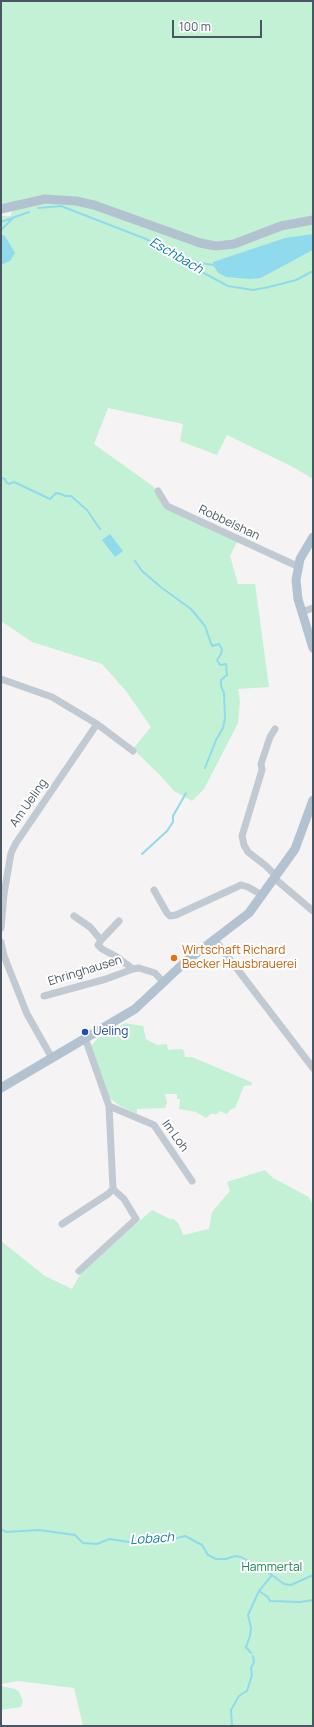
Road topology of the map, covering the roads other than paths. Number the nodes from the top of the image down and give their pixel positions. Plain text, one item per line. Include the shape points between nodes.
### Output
1 (1, 209) edge
2 (313, 220) edge
3 (158, 491) dead end
4 (313, 537) edge
5 (297, 566) junction
6 (313, 608) edge
7 (302, 612) junction
8 (313, 648) edge
9 (1, 679) edge
10 (98, 724) junction
11 (275, 729) dead end
12 (133, 751) dead end
13 (313, 800) edge
14 (275, 877) junction
15 (154, 890) dead end
16 (262, 895) junction
17 (313, 911) edge
18 (1, 912) edge
19 (74, 916) dead end
20 (119, 921) dead end
21 (1, 928) edge
22 (101, 940) junction
23 (215, 940) junction
24 (1, 942) edge
25 (133, 969) junction
26 (164, 983) junction
27 (44, 996) dead end
28 (85, 1038) junction
29 (52, 1058) junction
30 (313, 1068) edge
31 (1, 1088) edge
32 (109, 1106) junction
33 (192, 1180) dead end
34 (113, 1189) junction
35 (62, 1224) dead end
36 (79, 1271) dead end

1 - 2 main road via 45,199 76,201 200,243 216,246 234,244 281,226
3 - 5 street, Robbelshan via 167,506
4 - 5 main road
5 - 7 main road via 296,585
6 - 7 street
7 - 8 main road
9 - 10 street via 52,697
10 - 12 street
10 - 18 street, Am Ueling via 16,843 11,853
11 - 14 street via 261,764 262,770 243,831 245,848
13 - 14 main road via 298,844
14 - 16 main road
14 - 17 street
15 - 16 street via 170,916 241,885
16 - 23 main road via 249,913
18 - 21 street, Am Ueling
19 - 22 street, Ehringhausen via 90,927
20 - 22 street
22 - 25 street, Ehringhausen via 98,945 102,949
23 - 26 main road via 185,962
23 - 30 street
24 - 29 street via 27,1014
25 - 26 street, Ehringhausen via 139,968 155,973
25 - 27 street, Ehringhausen
26 - 28 main road via 136,1008
28 - 29 main road
28 - 32 street
29 - 31 main road
32 - 33 street, Im Loh via 154,1125
32 - 34 street
34 - 35 street
34 - 36 street via 124,1199 136,1219

